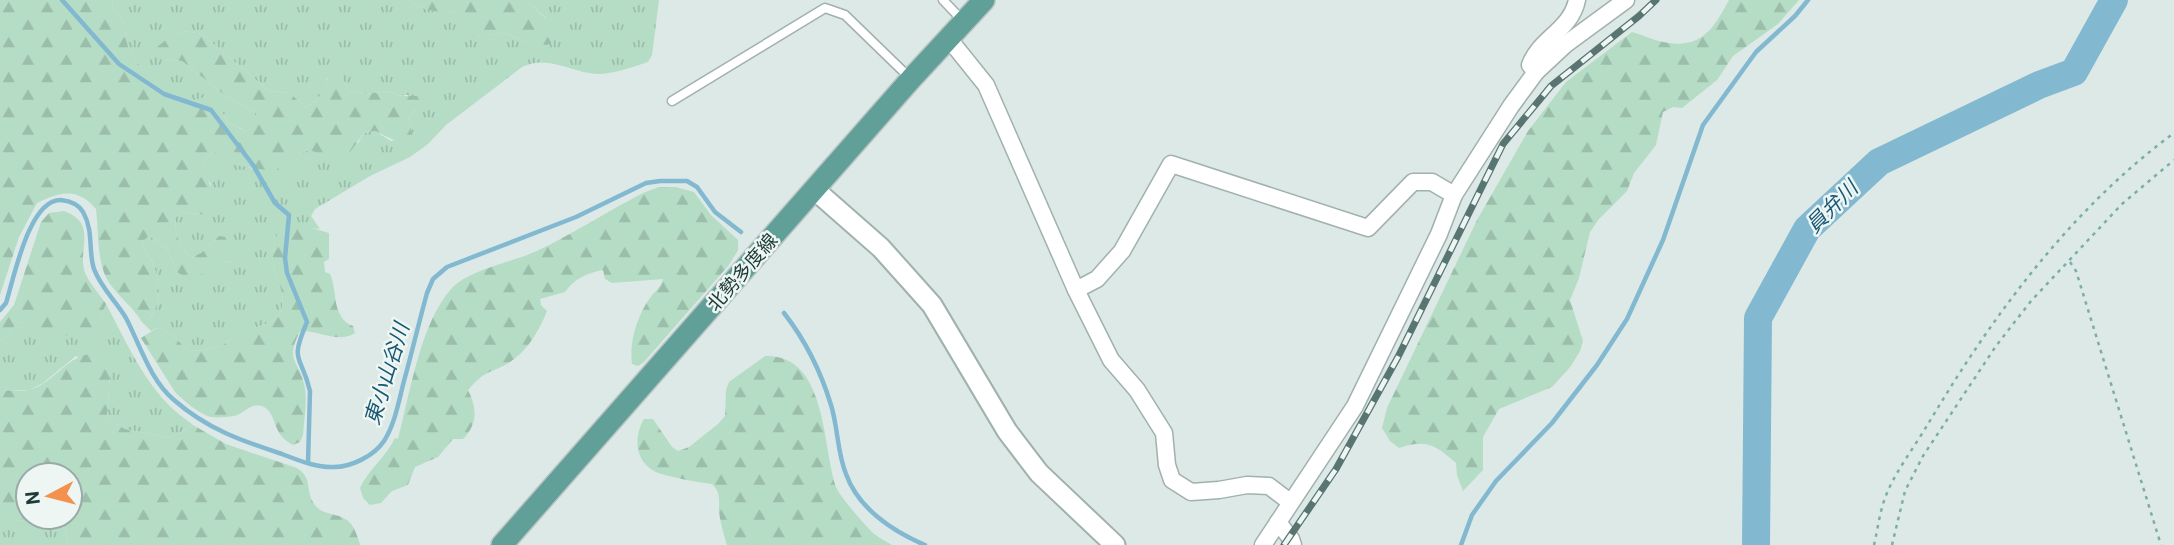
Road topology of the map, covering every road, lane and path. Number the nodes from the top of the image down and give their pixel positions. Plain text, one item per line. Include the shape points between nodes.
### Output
1 (943, 0) edge
2 (984, 0) edge
3 (1577, 0) edge
4 (1626, 0) edge
5 (964, 22) junction
6 (949, 39) junction
7 (1536, 72) junction
8 (911, 79) junction
9 (672, 101) dead end
10 (2174, 133) edge
11 (2174, 160) edge
12 (815, 190) junction
13 (1454, 195) junction
14 (2070, 262) junction
15 (1076, 290) junction
16 (1290, 502) junction
17 (1278, 522) junction
18 (502, 545) edge
19 (1115, 545) edge
20 (1263, 545) edge
21 (1293, 545) edge
22 (1874, 545) edge
23 (1892, 545) edge
24 (2161, 545) edge

1 - 5 lane
2 - 5 main road, 北勢多度線
3 - 7 street via 1574,15 1534,55 1530,65
4 - 7 street
5 - 6 main road, 北勢多度線
6 - 8 main road, 北勢多度線
6 - 15 street via 986,85
7 - 13 street
8 - 9 lane via 845,15 825,8
8 - 12 main road, 北勢多度線
10 - 22 path via 2074,224 2010,298 1887,492
11 - 14 path via 2122,204
12 - 18 main road, 北勢多度線
12 - 19 street via 881,248 932,304 1007,431 1039,473
13 - 15 street via 1432,182 1412,182 1368,228 1171,164 1122,251 1097,279
13 - 16 street via 1354,406
14 - 23 path via 1996,346 1923,456 1905,491
14 - 24 path
15 - 16 street via 1111,360 1164,433 1172,480 1191,492 1269,486
16 - 17 street
17 - 20 street
17 - 21 street

